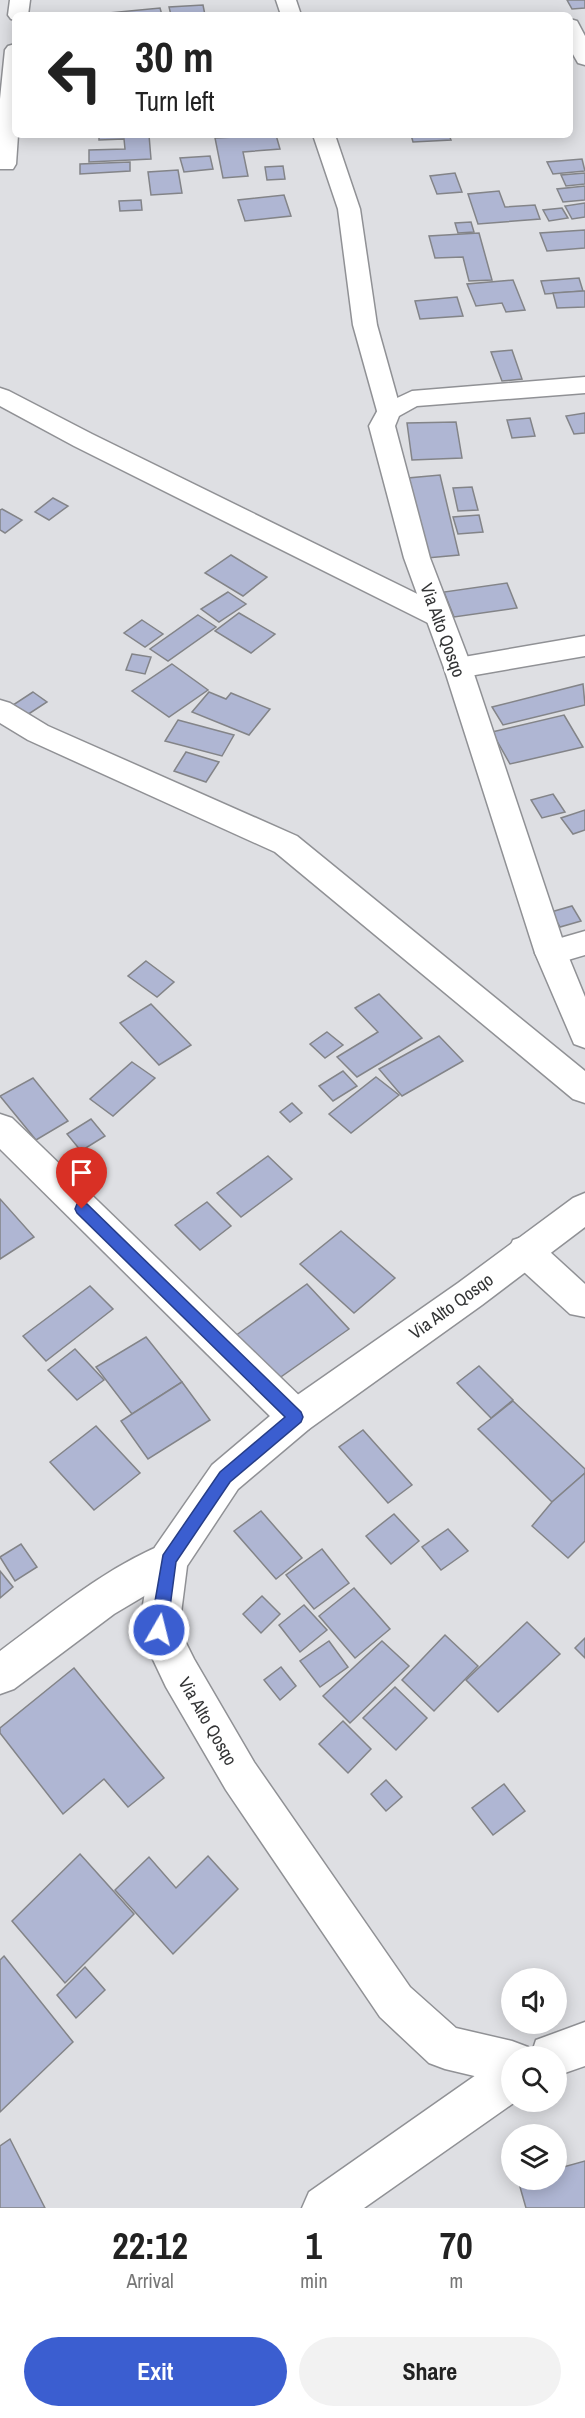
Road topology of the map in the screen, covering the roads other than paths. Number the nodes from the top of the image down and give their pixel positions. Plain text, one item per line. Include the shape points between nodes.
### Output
1 (573, 31) edge
2 (585, 58) edge
3 (12, 84) edge
4 (325, 138) edge
5 (5, 164) dead end
6 (585, 385) edge
7 (3, 400) edge
8 (389, 411) junction
9 (438, 616) junction
10 (585, 646) edge
11 (458, 668) junction
12 (0, 710) edge
13 (585, 943) edge
14 (551, 953) junction
15 (585, 1035) edge
16 (585, 1090) edge
17 (0, 1128) edge
18 (585, 1208) edge
19 (525, 1251) junction
20 (585, 1301) edge
21 (296, 1417) junction
22 (169, 1560) junction
23 (0, 1676) edge
24 (585, 2044) edge
25 (567, 2051) edge
26 (501, 2061) edge
27 (501, 2085) edge
28 (325, 2208) edge

1 - 2 street
3 - 5 street
4 - 8 street via 349,209 365,325
6 - 8 street via 412,399
7 - 9 street
8 - 9 street, Via Alto Qosqo via 382,426 417,558
9 - 11 street, Via Alto Qosqo
10 - 11 street
11 - 14 street, Via Alto Qosqo
12 - 16 street via 38,733 286,844
13 - 14 street
14 - 15 street, Via Alto Qosqo
17 - 21 street
18 - 19 street, Via Alto Qosqo
19 - 20 street via 582,1303
19 - 21 street, Via Alto Qosqo
21 - 22 street, Via Alto Qosqo via 225,1477
22 - 23 street via 100,1601
22 - 26 street, Via Alto Qosqo via 159,1630 240,1776 395,2002 445,2047
24 - 25 street
27 - 28 street

